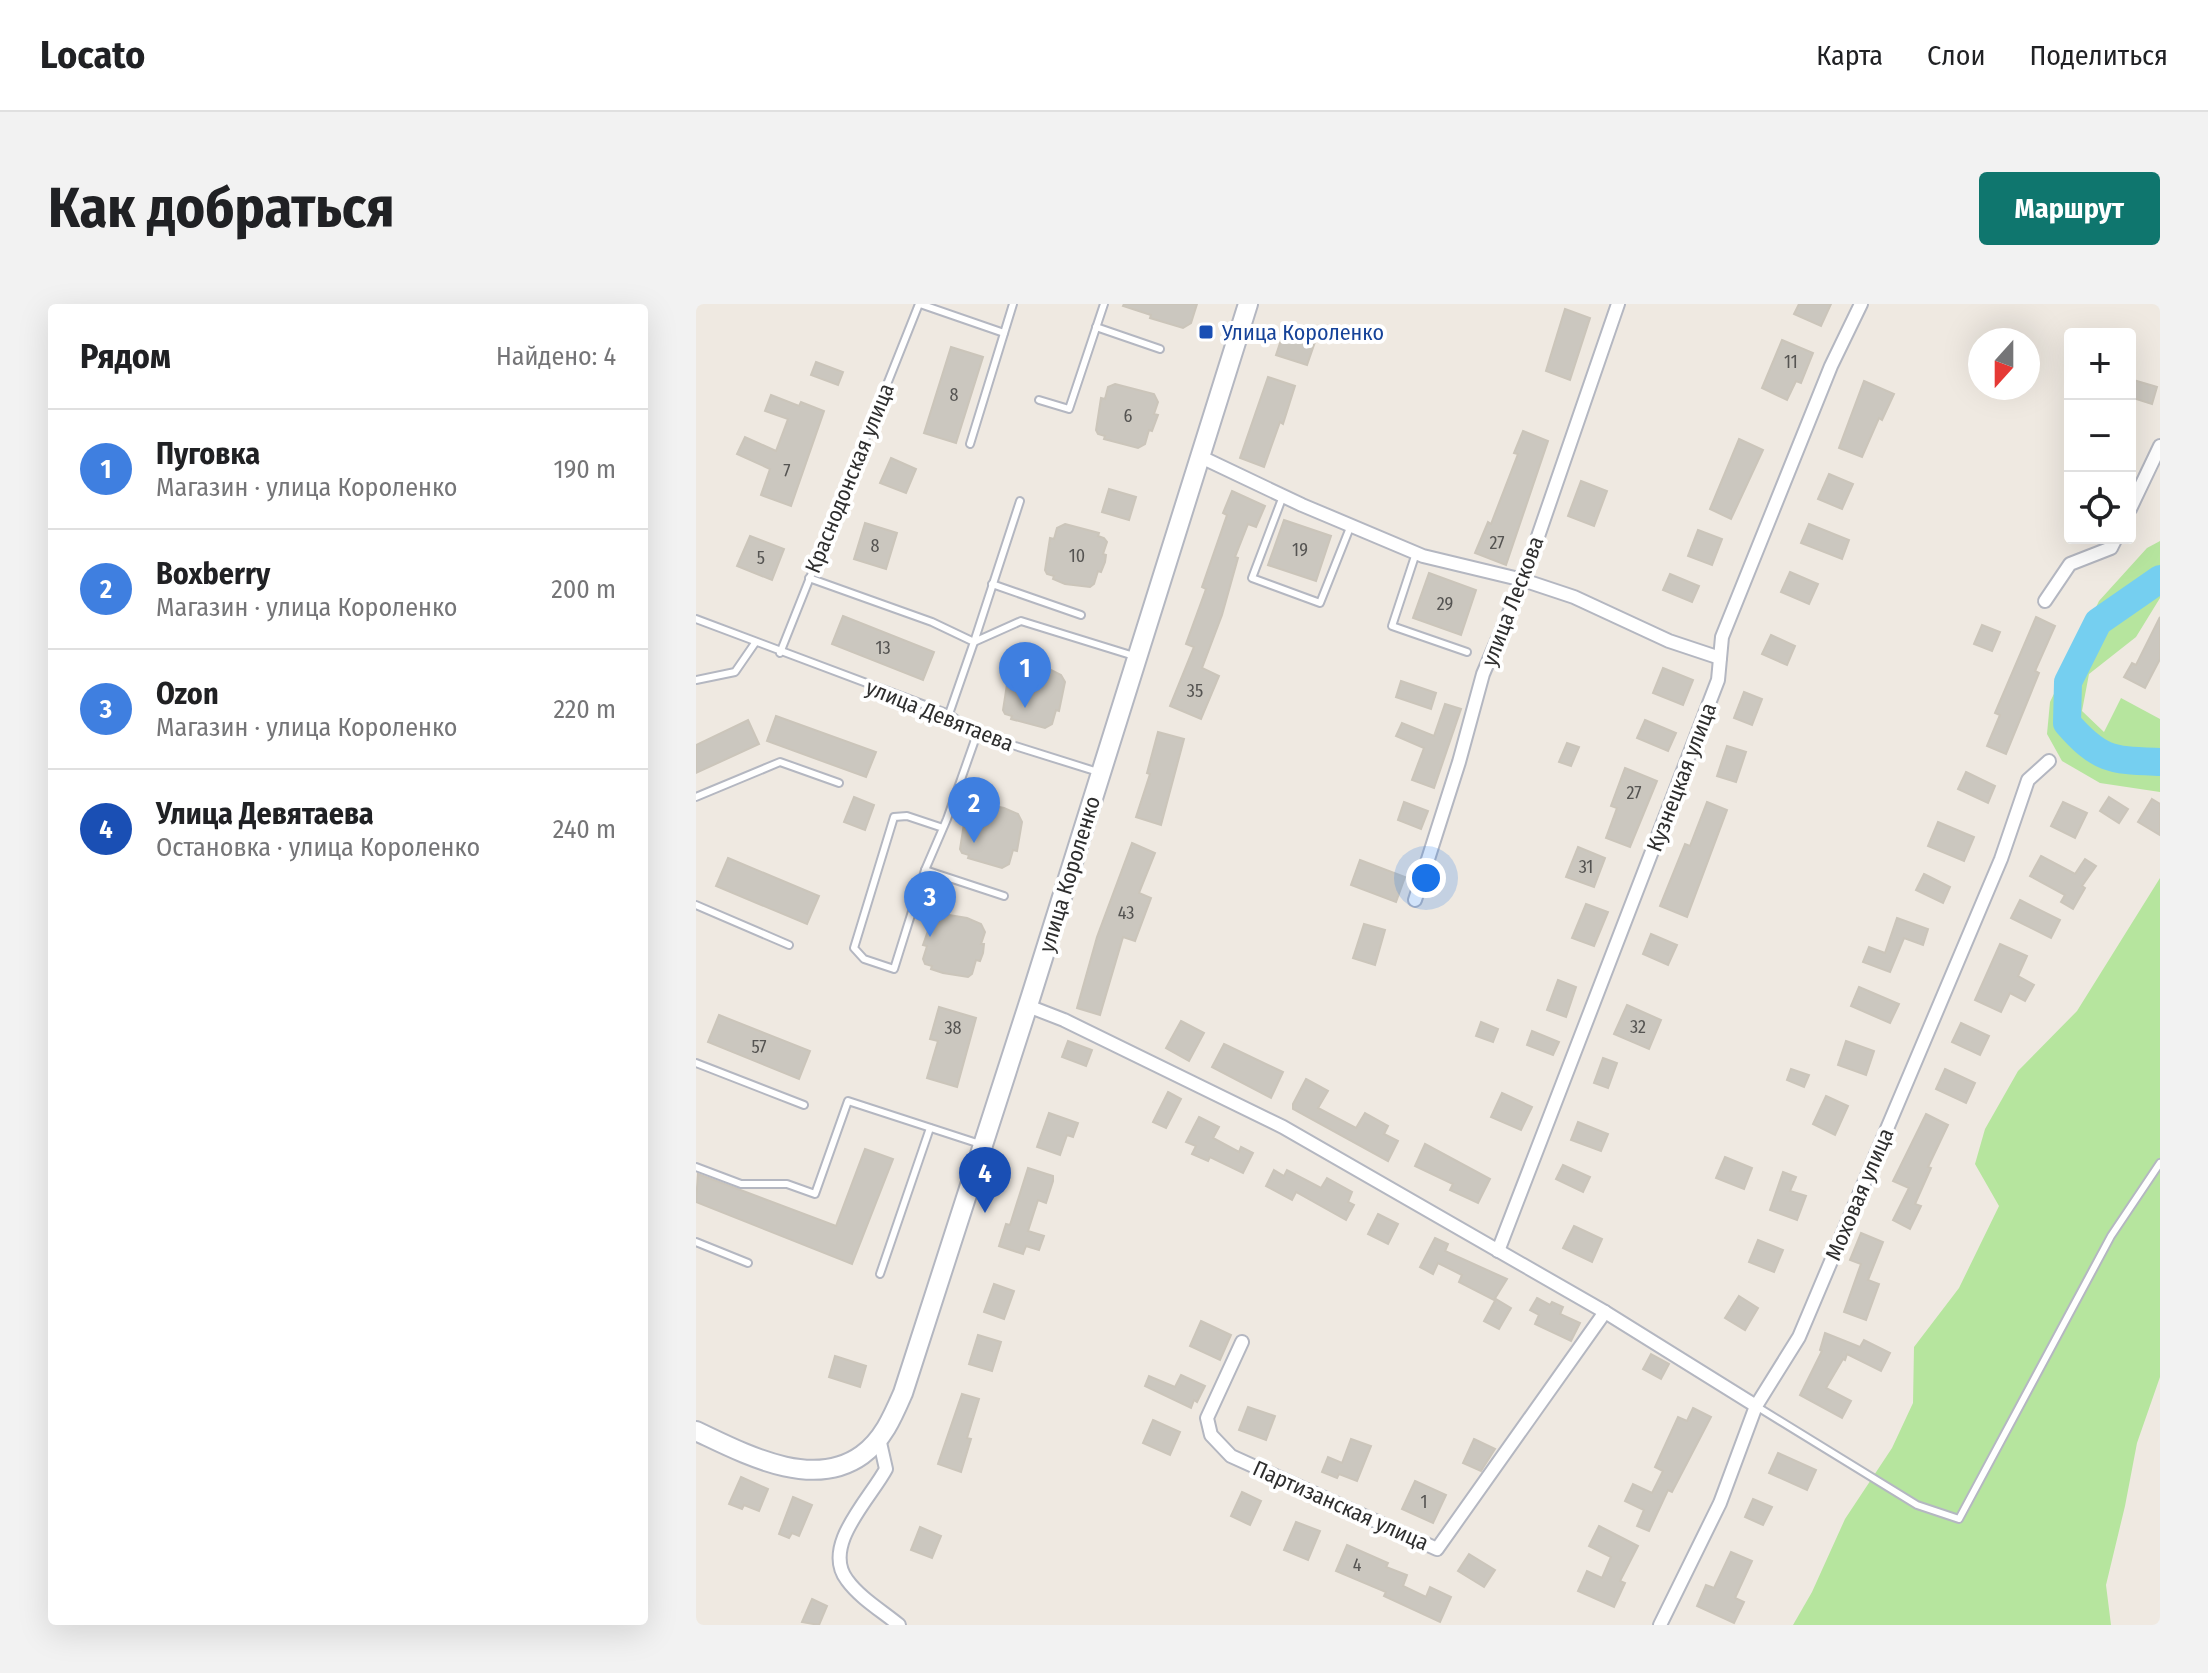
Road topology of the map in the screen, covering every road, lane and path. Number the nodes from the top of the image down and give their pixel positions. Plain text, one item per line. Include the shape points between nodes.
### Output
1 (920, 304) edge
2 (1013, 304) edge
3 (1104, 304) edge
4 (1248, 304) edge
5 (1618, 304) edge
6 (1861, 304) edge
7 (1096, 327) junction
8 (1004, 333) junction
9 (1160, 349) dead end
10 (1039, 400) dead end
11 (970, 444) dead end
12 (2160, 446) edge
13 (1201, 457) junction
14 (1283, 496) junction
15 (2136, 496) edge
16 (1020, 501) dead end
17 (1351, 525) junction
18 (2113, 544) edge
19 (1416, 553) junction
20 (809, 578) junction
21 (1523, 580) junction
22 (992, 584) junction
23 (2045, 601) dead end
24 (1081, 615) dead end
25 (696, 619) edge
26 (974, 642) junction
27 (755, 643) junction
28 (1467, 652) dead end
29 (780, 653) junction
30 (1138, 657) junction
31 (1720, 658) junction
32 (696, 680) edge
33 (949, 714) junction
34 (977, 734) junction
35 (2049, 761) dead end
36 (1101, 773) junction
37 (839, 783) dead end
38 (696, 797) edge
39 (943, 828) junction
40 (925, 870) junction
41 (1004, 896) dead end
42 (1415, 900) dead end
43 (696, 905) edge
44 (789, 945) dead end
45 (1028, 1006) junction
46 (696, 1063) edge
47 (804, 1105) dead end
48 (930, 1128) junction
49 (983, 1145) junction
50 (2160, 1163) edge
51 (696, 1167) edge
52 (696, 1242) edge
53 (1498, 1251) junction
54 (748, 1263) dead end
55 (880, 1274) dead end
56 (1605, 1312) junction
57 (1242, 1342) dead end
58 (1756, 1406) junction
59 (696, 1431) edge
60 (879, 1438) junction
61 (899, 1625) edge
62 (1660, 1625) edge

1 - 8 lane
1 - 20 lane, Краснодонская улица
2 - 8 lane
3 - 7 lane
4 - 13 street, улица Короленко
5 - 21 street, улица Лескова
6 - 31 street, Кузнецкая улица via 1722,637
7 - 9 lane
7 - 10 lane via 1069,409
8 - 11 lane
12 - 15 street
13 - 14 street
13 - 30 street, улица Короленко
14 - 17 street
14 - 17 lane via 1252,578 1320,603
16 - 22 lane
17 - 19 street
18 - 23 street via 2070,564
19 - 21 street
19 - 28 lane via 1392,626
20 - 26 lane
20 - 29 lane, Краснодонская улица
21 - 31 street
21 - 42 street, улица Лескова via 1483,674
22 - 24 lane
22 - 26 lane
25 - 27 lane, улица Девятаева
26 - 30 lane via 1021,621
26 - 33 lane
27 - 29 lane, улица Девятаева
27 - 32 lane via 735,672
29 - 33 lane, улица Девятаева
30 - 36 street, улица Короленко
31 - 53 street, Кузнецкая улица via 1718,680
33 - 34 lane, улица Девятаева
34 - 36 lane, улица Девятаева
34 - 39 lane
35 - 58 street, Моховая улица via 2028,780 2001,859 1799,1337
36 - 45 street, улица Короленко
37 - 38 lane via 780,762
39 - 40 lane
39 - 40 lane via 894,817 854,948 864,959 894,969
40 - 41 lane
43 - 44 lane
45 - 49 street, улица Короленко
45 - 53 street via 1283,1127
46 - 47 lane
48 - 49 lane
48 - 51 lane via 848,1101 815,1194 787,1184 741,1184
48 - 55 lane
49 - 60 street, улица Короленко via 903,1393
50 - 58 lane via 2111,1236 1959,1519 1917,1505
52 - 54 lane
53 - 56 street
56 - 57 street, Партизанская улица via 1437,1549 1231,1456 1211,1435 1207,1418
56 - 58 street
58 - 62 street, Моховая улица via 1720,1503
59 - 60 street via 768,1462 806,1470 838,1467
60 - 61 street via 886,1469 843,1535 838,1561 846,1579

